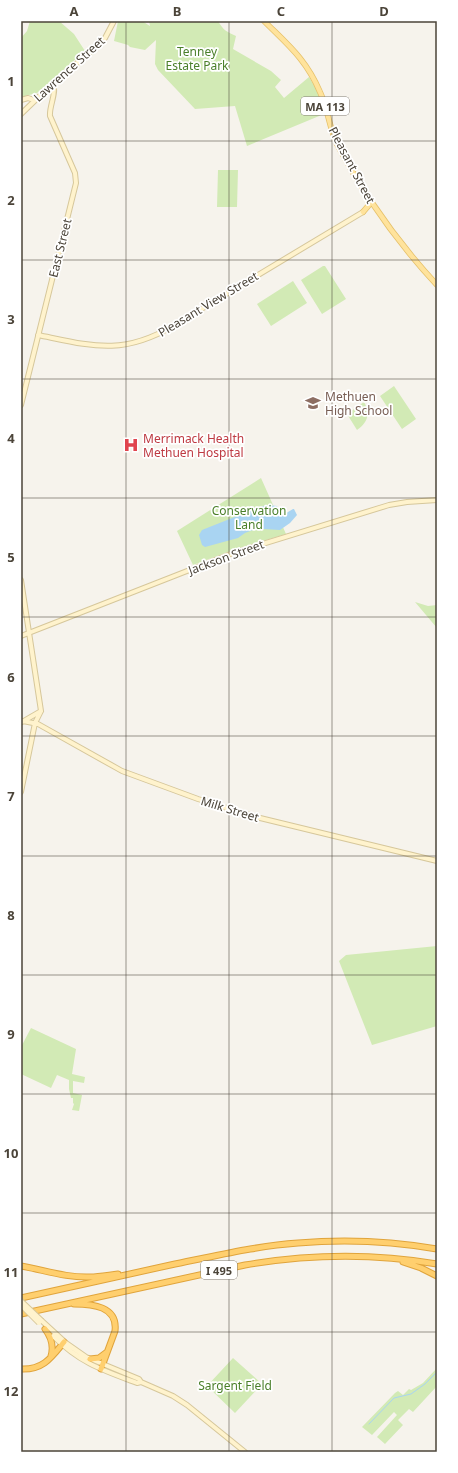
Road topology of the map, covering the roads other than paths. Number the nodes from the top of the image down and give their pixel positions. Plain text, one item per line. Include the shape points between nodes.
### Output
1 (114, 21) edge
2 (264, 21) edge
3 (53, 84) junction
4 (48, 88) junction
5 (53, 94) junction
6 (23, 100) edge
7 (34, 100) junction
8 (30, 104) junction
9 (21, 114) edge
10 (370, 201) junction
11 (375, 208) junction
12 (363, 212) junction
13 (437, 285) edge
14 (38, 335) junction
15 (21, 405) edge
16 (437, 500) edge
17 (21, 580) edge
18 (30, 633) junction
19 (21, 636) edge
20 (41, 711) junction
21 (22, 722) edge
22 (35, 723) junction
23 (21, 792) edge
24 (437, 860) edge
25 (437, 1249) edge
26 (374, 1257) junction
27 (437, 1264) edge
28 (21, 1266) edge
29 (135, 1273) junction
30 (437, 1276) edge
31 (21, 1300) edge
32 (67, 1304) junction
33 (21, 1305) edge
34 (23, 1314) edge
35 (41, 1322) junction
36 (45, 1329) junction
37 (63, 1343) junction
38 (108, 1351) junction
39 (49, 1359) junction
40 (90, 1359) junction
41 (102, 1367) junction
42 (21, 1369) edge
43 (245, 1452) edge

1 - 3 main road, Lawrence Street via 105,38
2 - 10 main road, Pleasant Street / MA 113 via 308,66 321,92 333,135
3 - 4 main road, Lawrence Street
3 - 5 main road, East Street
4 - 5 main road
4 - 7 main road, Lawrence Street
5 - 14 main road, East Street via 50,116 75,173 76,183
6 - 7 main road
6 - 8 main road
7 - 8 main road, Lawrence Street
8 - 9 main road, Lawrence Street
10 - 11 main road, Pleasant Street / MA 113
10 - 12 main road
11 - 12 main road
11 - 13 main road, Pleasant Street / MA 113 via 411,256
12 - 14 main road, Pleasant View Street via 173,326 141,342 104,346
14 - 15 main road, East Street
16 - 18 main road, Jackson Street via 389,505 245,548
17 - 18 main road
18 - 19 main road, Jackson Street
18 - 20 main road
20 - 21 main road
20 - 22 main road
21 - 22 main road, Milk Street
22 - 23 main road
22 - 24 main road, Milk Street via 128,773 200,800 274,821
25 - 29 highway, I 495 via 394,1243 298,1243 236,1251
26 - 27 highway, I 495
26 - 30 highway via 412,1265
26 - 32 highway, I 495 via 330,1256 270,1261
28 - 29 highway via 78,1277
29 - 31 highway, I 495
31 - 35 main road, bridge
32 - 34 highway, I 495
32 - 38 highway via 95,1305 108,1312 113,1318 115,1328
33 - 35 main road, bridge
35 - 36 main road
35 - 37 main road
36 - 37 main road
36 - 39 highway via 53,1346
37 - 39 highway
37 - 40 main road
37 - 41 main road via 86,1362
38 - 40 highway via 99,1358
38 - 41 highway
39 - 42 highway via 38,1367
40 - 41 main road
41 - 43 main road via 139,1379 172,1396

